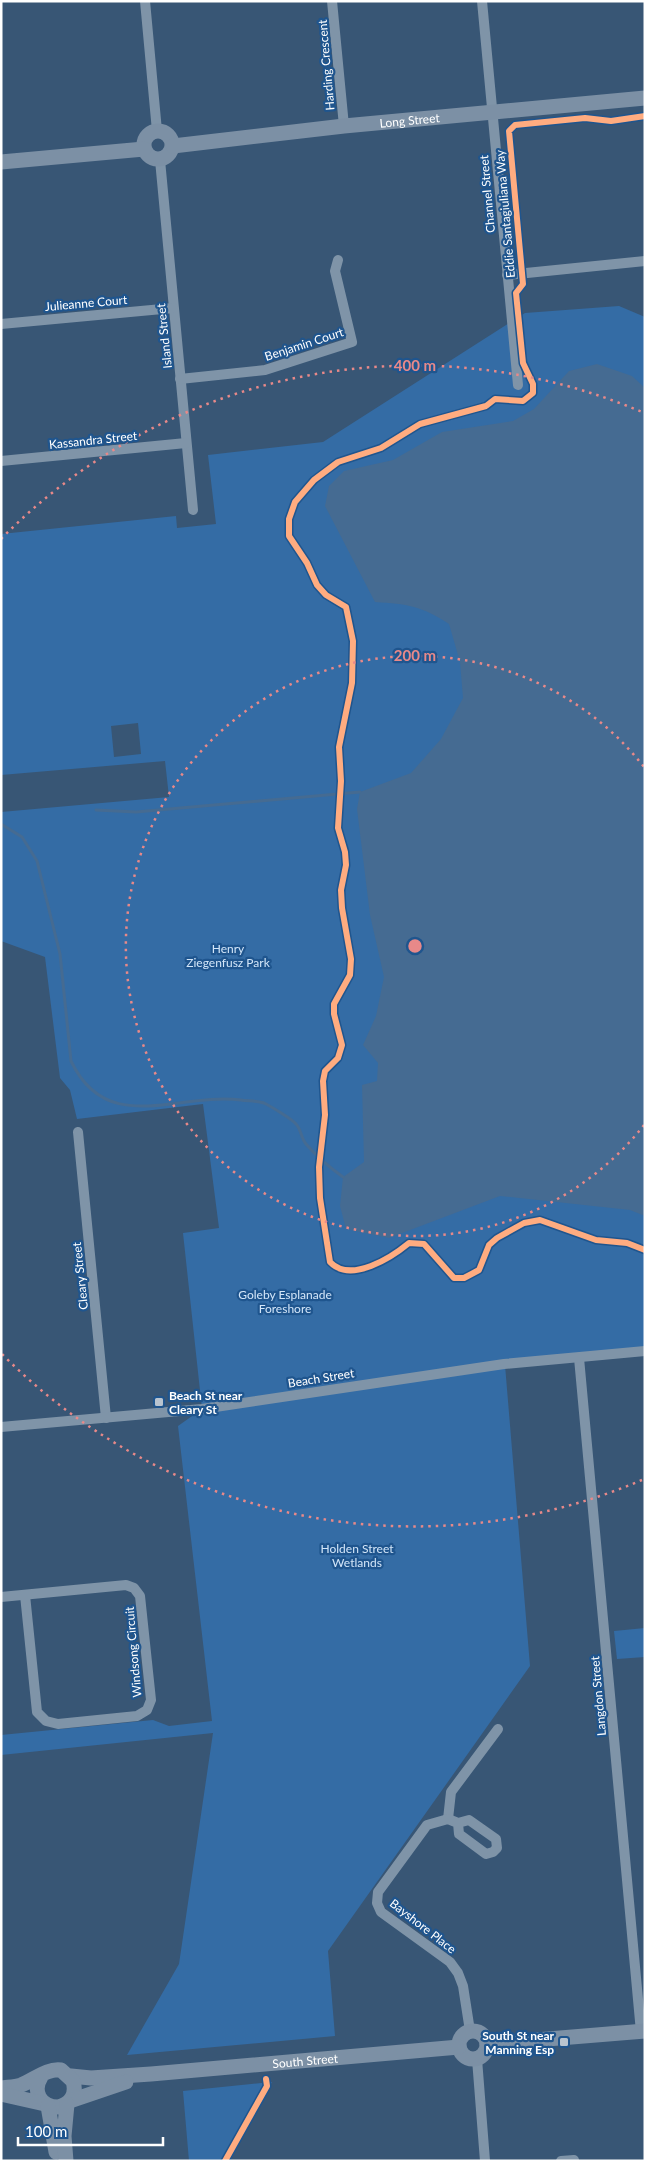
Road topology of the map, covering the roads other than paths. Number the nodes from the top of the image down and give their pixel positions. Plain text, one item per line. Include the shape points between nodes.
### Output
1 (145, 1) edge
2 (332, 1) edge
3 (482, 1) edge
4 (645, 98) edge
5 (492, 112) junction
6 (344, 126) junction
7 (157, 131) junction
8 (173, 146) junction
9 (144, 149) junction
10 (160, 160) junction
11 (1, 162) edge
12 (338, 260) dead end
13 (644, 263) edge
14 (507, 275) junction
15 (174, 308) junction
16 (1, 324) edge
17 (180, 379) junction
18 (518, 385) dead end
19 (186, 443) junction
20 (1, 461) edge
21 (193, 510) dead end
22 (78, 1132) dead end
23 (645, 1351) edge
24 (579, 1358) junction
25 (106, 1418) junction
26 (1, 1427) edge
27 (26, 1594) junction
28 (1, 1597) edge
29 (498, 1729) dead end
30 (470, 2031) junction
31 (643, 2031) edge
32 (487, 2044) junction
33 (459, 2047) junction
34 (477, 2059) junction
35 (151, 2074) junction
36 (70, 2076) junction
37 (41, 2077) junction
38 (1, 2088) edge
39 (1, 2094) edge
40 (69, 2102) junction
41 (46, 2105) junction
42 (574, 2160) edge
43 (57, 2161) edge
44 (66, 2161) edge
45 (485, 2161) edge
46 (561, 2161) edge

1 - 7 street
2 - 6 street, Harding Crescent
3 - 5 street, Channel Street
4 - 5 street, Long Street
5 - 6 street, Long Street
5 - 14 street, Channel Street
6 - 8 street, Long Street
7 - 8 street via 170,136
7 - 9 street via 145,139
8 - 10 street via 170,154
9 - 10 street via 148,156
9 - 11 street
10 - 15 street, Island Street
12 - 17 street, Benjamin Court via 335,272 352,342 274,368
13 - 14 street
14 - 18 street, Channel Street
15 - 16 street, Julieanne Court
15 - 17 street, Island Street
17 - 19 street, Island Street
19 - 20 street, Kassandra Street
19 - 21 street, Island Street
22 - 25 street, Cleary Street
23 - 24 street, Beach Street
24 - 25 street, Beach Street via 504,1364 202,1409
24 - 31 street, Langdon Street
25 - 26 street, Beach Street
27 - 27 street, Windsong Circuit via 126,1585 134,1588 140,1596 151,1700 147,1710 137,1716 58,1724 46,1721 38,1712
27 - 28 street
29 - 30 street, Bayshore Place via 451,1792 453,1821 427,1825 378,1892 377,1903 381,1912 450,1962 458,1973
30 - 32 street via 480,2032
30 - 33 street via 461,2037
31 - 32 street
32 - 34 street via 484,2054
33 - 34 street via 465,2057
33 - 35 street, South Street
34 - 45 street
35 - 36 street, South Street via 91,2078
35 - 40 street, South Street
36 - 37 street, South Street via 56,2069
36 - 40 street via 75,2091
37 - 38 street, South Street via 18,2086
37 - 41 street via 38,2094
39 - 41 street, South Street
40 - 41 street, South Street via 58,2108
40 - 44 street via 64,2136
41 - 43 street via 55,2137
42 - 46 street

